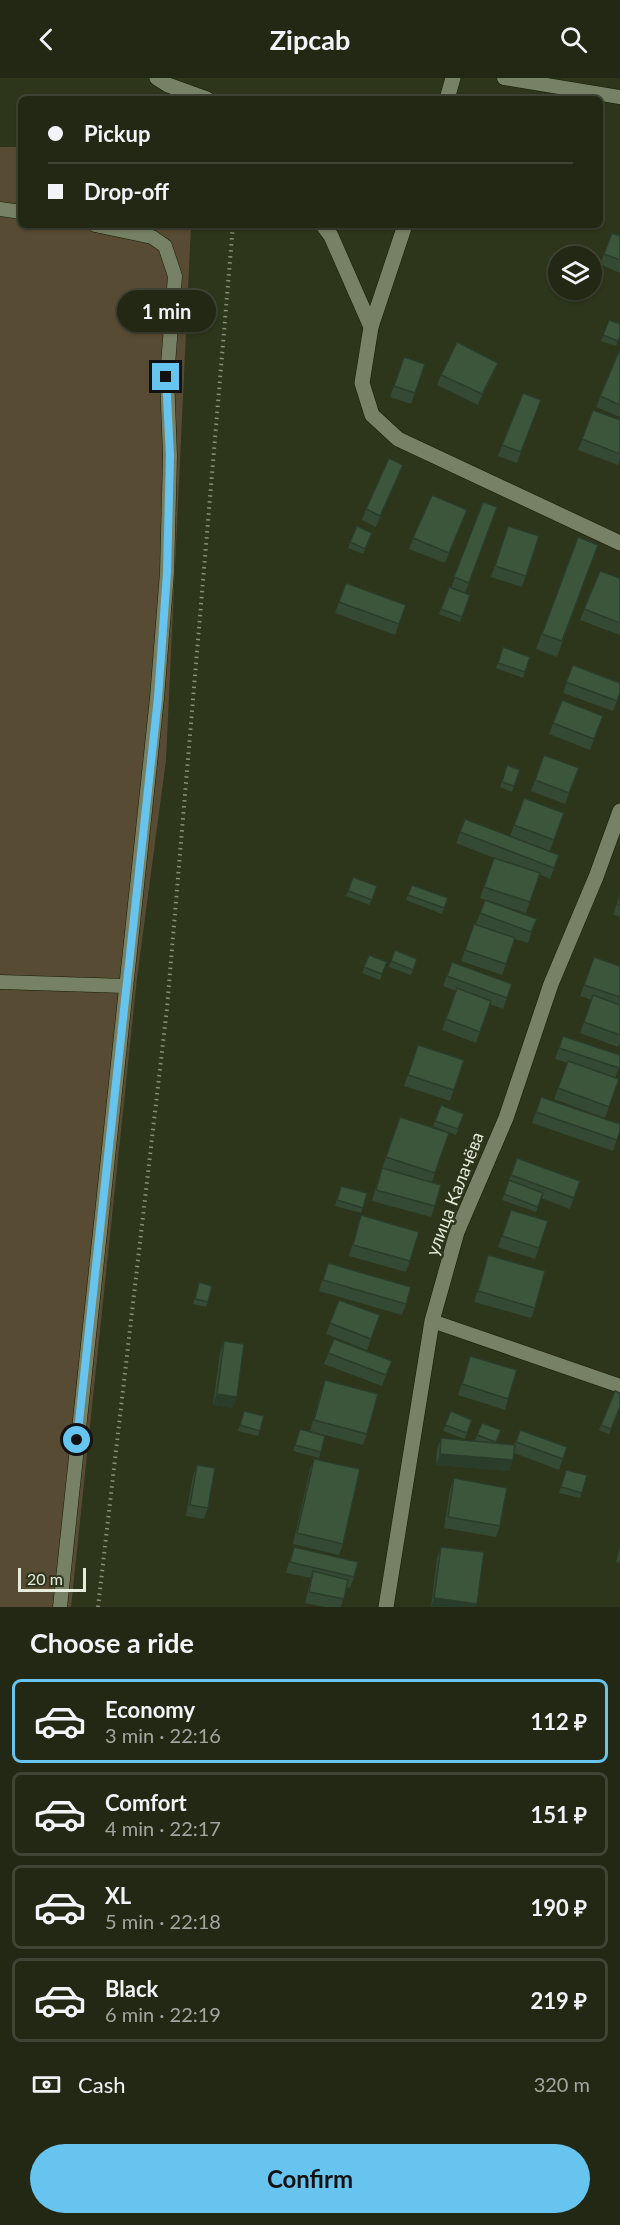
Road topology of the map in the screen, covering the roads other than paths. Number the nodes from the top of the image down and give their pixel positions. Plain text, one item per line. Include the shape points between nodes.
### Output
1 (157, 78) edge
2 (453, 78) edge
3 (504, 78) edge
4 (199, 96) edge
5 (448, 96) edge
6 (620, 97) edge
7 (0, 209) edge
8 (18, 212) edge
9 (109, 228) edge
10 (325, 228) edge
11 (404, 228) edge
12 (370, 327) junction
13 (620, 543) edge
14 (620, 811) edge
15 (0, 982) edge
16 (125, 986) junction
17 (432, 1322) junction
18 (620, 1386) edge
19 (60, 1607) edge
20 (386, 1607) edge

1 - 4 street
2 - 5 street
3 - 6 lane
7 - 8 lane
9 - 16 lane via 152,237 165,246 176,276 166,377 170,456 167,573 158,698
10 - 12 street
11 - 12 street
12 - 13 street via 362,383 372,415 398,440
14 - 17 street, улица Калачёва via 551,984 506,1118 457,1232
15 - 16 lane
16 - 19 lane
17 - 18 lane
17 - 20 street, улица Калачёва

